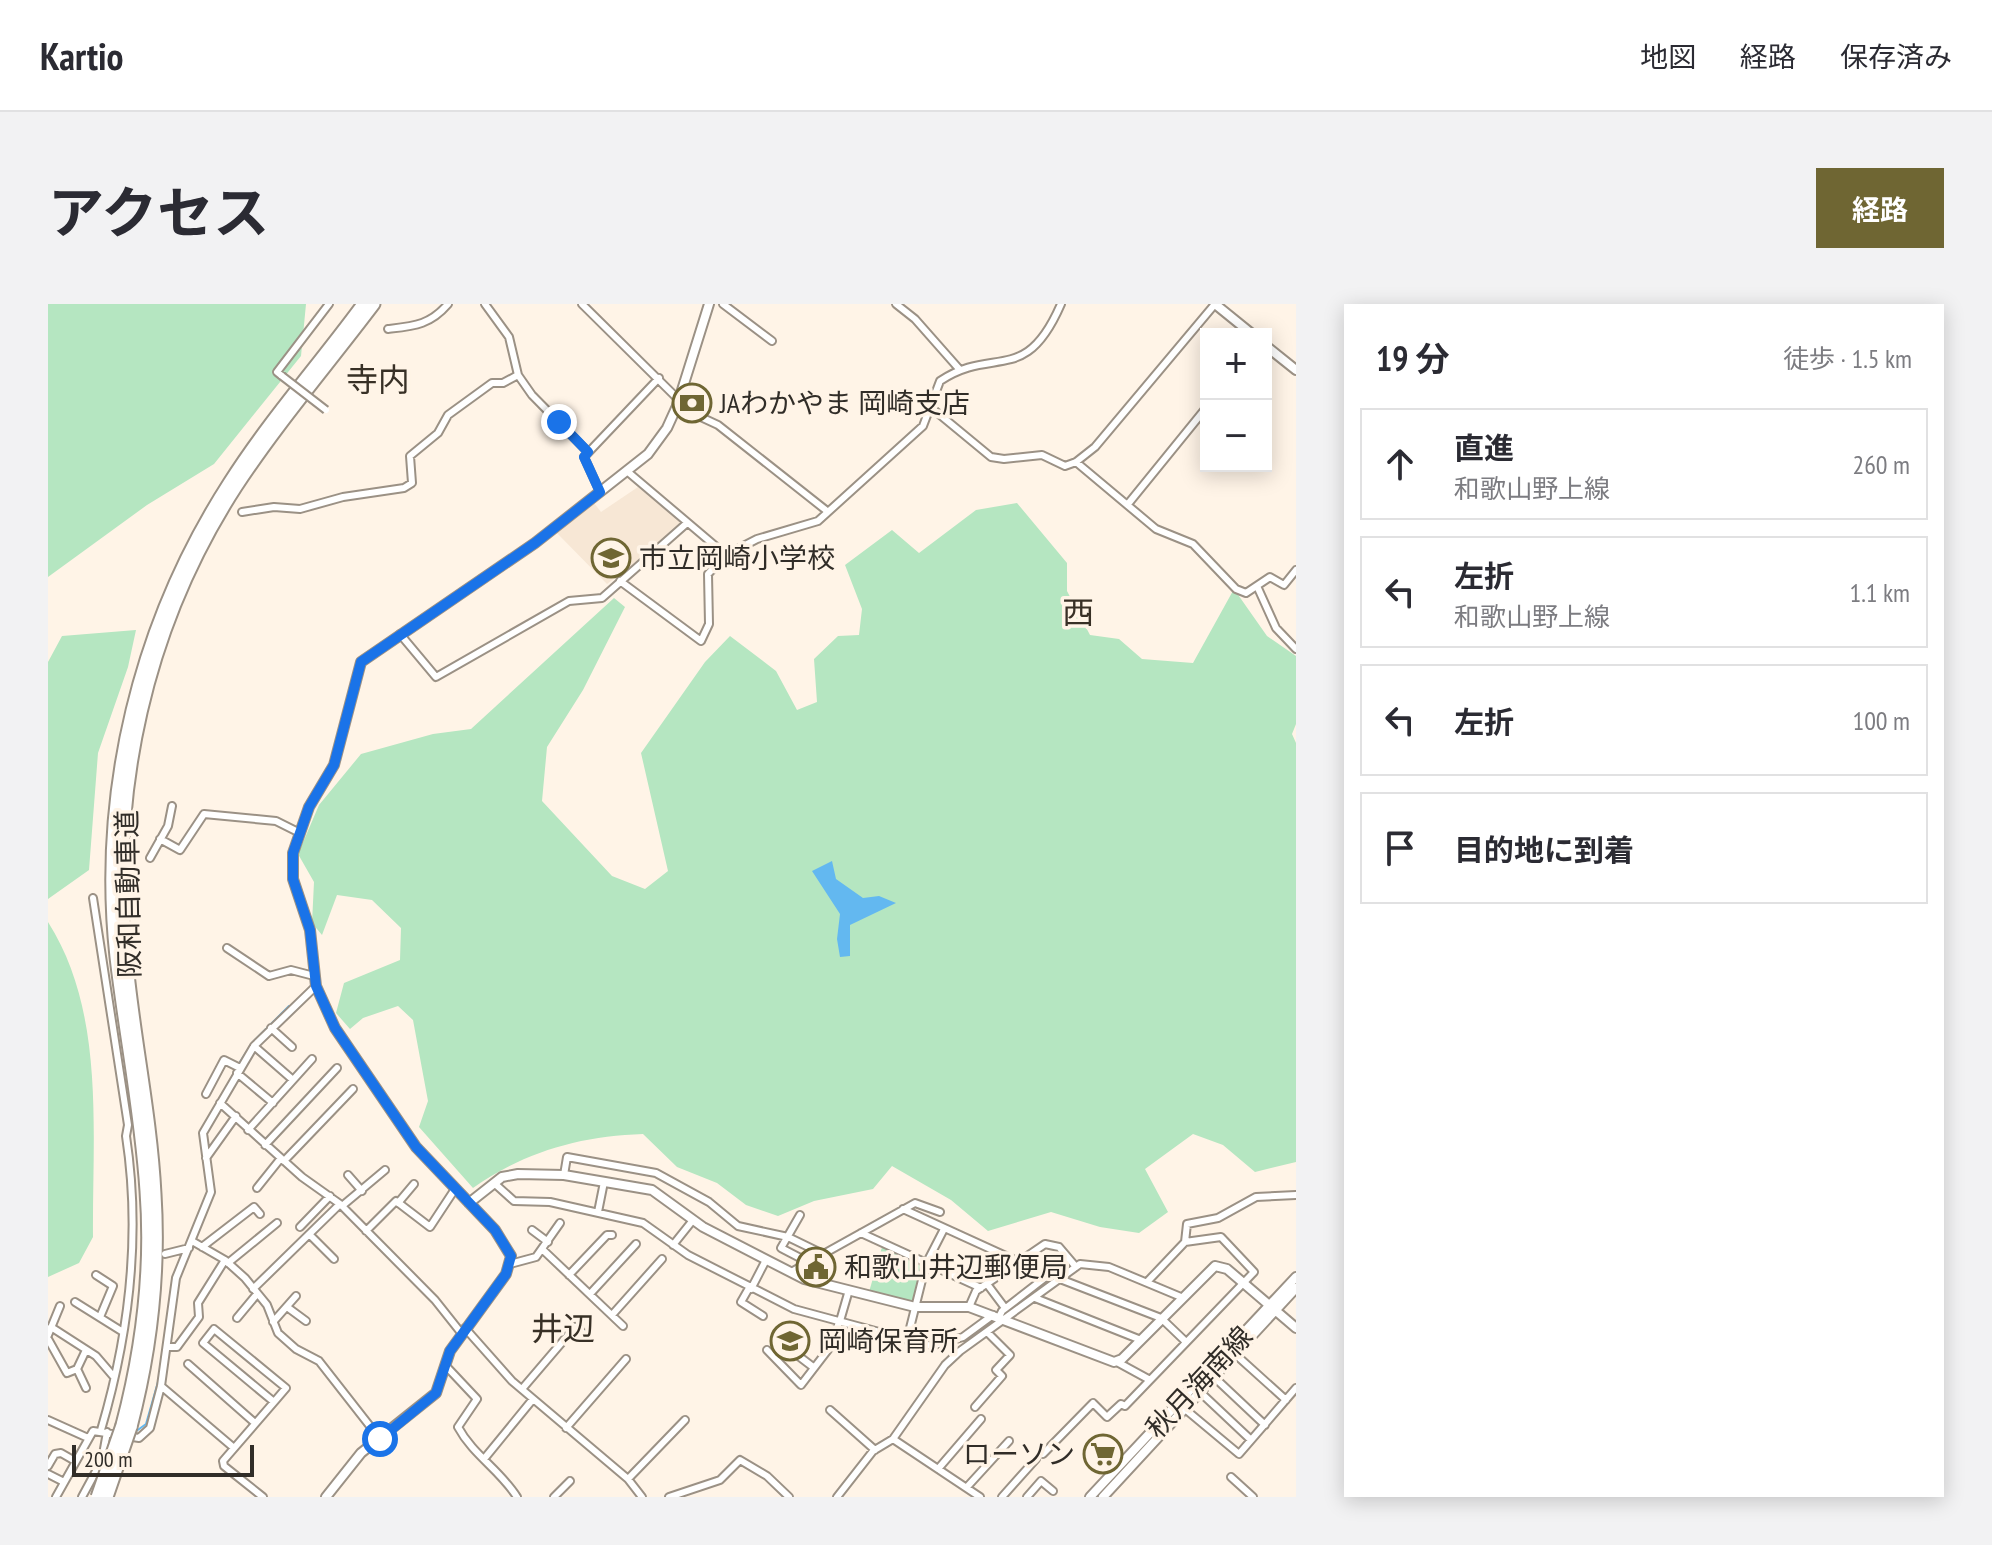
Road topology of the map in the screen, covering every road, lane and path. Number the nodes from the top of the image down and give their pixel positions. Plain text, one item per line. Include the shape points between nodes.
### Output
1 (329, 304) edge
2 (363, 304) edge
3 (374, 304) edge
4 (448, 304) edge
5 (485, 304) edge
6 (582, 304) edge
7 (709, 304) edge
8 (723, 304) edge
9 (896, 304) edge
10 (1061, 304) edge
11 (1215, 304) edge
12 (1245, 328) edge
13 (388, 329) dead end
14 (772, 341) dead end
15 (1272, 351) edge
16 (960, 370) junction
17 (1296, 370) edge
18 (518, 375) junction
19 (659, 378) junction
20 (678, 403) junction
21 (928, 405) junction
22 (326, 410) dead end
23 (1200, 415) edge
24 (588, 452) junction
25 (1076, 462) junction
26 (628, 472) junction
27 (600, 492) junction
28 (1128, 504) junction
29 (827, 511) junction
30 (242, 512) dead end
31 (687, 523) junction
32 (726, 555) junction
33 (1296, 570) edge
34 (620, 581) junction
35 (1257, 586) junction
36 (400, 634) junction
37 (1296, 649) edge
38 (172, 806) dead end
39 (298, 832) junction
40 (160, 839) junction
41 (150, 858) dead end
42 (93, 898) dead end
43 (227, 948) dead end
44 (314, 976) junction
45 (316, 986) junction
46 (271, 1028) junction
47 (254, 1046) junction
48 (292, 1047) dead end
49 (312, 1059) dead end
50 (337, 1068) dead end
51 (239, 1071) junction
52 (293, 1080) junction
53 (353, 1089) dead end
54 (206, 1094) dead end
55 (220, 1103) junction
56 (273, 1103) junction
57 (236, 1116) junction
58 (248, 1130) junction
59 (265, 1145) junction
60 (206, 1158) junction
61 (282, 1160) junction
62 (385, 1170) dead end
63 (348, 1175) dead end
64 (564, 1175) junction
65 (604, 1182) junction
66 (669, 1182) junction
67 (494, 1183) junction
68 (414, 1184) dead end
69 (257, 1188) dead end
70 (455, 1189) junction
71 (362, 1191) junction
72 (660, 1194) junction
73 (1296, 1195) edge
74 (330, 1196) junction
75 (398, 1203) junction
76 (469, 1203) junction
77 (341, 1205) junction
78 (903, 1209) junction
79 (598, 1212) junction
80 (940, 1212) dead end
81 (260, 1214) dead end
82 (800, 1215) dead end
83 (693, 1220) junction
84 (277, 1223) dead end
85 (560, 1223) dead end
86 (738, 1226) junction
87 (300, 1227) dead end
88 (944, 1229) junction
89 (532, 1230) dead end
90 (366, 1231) junction
91 (861, 1233) junction
92 (310, 1235) junction
93 (612, 1235) dead end
94 (788, 1237) junction
95 (731, 1241) junction
96 (548, 1242) junction
97 (1185, 1242) junction
98 (636, 1244) dead end
99 (673, 1245) junction
100 (188, 1246) junction
101 (202, 1247) junction
102 (542, 1249) junction
103 (165, 1254) dead end
104 (823, 1254) junction
105 (334, 1259) dead end
106 (662, 1259) dead end
107 (1069, 1259) junction
108 (766, 1260) junction
109 (227, 1262) junction
110 (808, 1262) junction
111 (1019, 1262) junction
112 (510, 1264) junction
113 (926, 1264) junction
114 (1076, 1267) junction
115 (791, 1272) junction
116 (96, 1275) dead end
117 (569, 1275) junction
118 (1296, 1277) edge
119 (1060, 1279) junction
120 (1148, 1281) junction
121 (1243, 1283) junction
122 (985, 1286) junction
123 (750, 1288) junction
124 (1296, 1288) edge
125 (849, 1290) junction
126 (255, 1291) junction
127 (590, 1294) junction
128 (296, 1296) dead end
129 (1181, 1297) junction
130 (1035, 1298) junction
131 (75, 1302) dead end
132 (60, 1306) dead end
133 (287, 1307) junction
134 (915, 1307) junction
135 (969, 1307) junction
136 (1005, 1308) junction
137 (1272, 1308) junction
138 (612, 1315) junction
139 (763, 1316) dead end
140 (100, 1317) junction
141 (237, 1318) dead end
142 (999, 1318) junction
143 (1161, 1318) junction
144 (306, 1321) dead end
145 (840, 1321) junction
146 (273, 1322) junction
147 (623, 1326) dead end
148 (51, 1327) junction
149 (1296, 1328) edge
150 (463, 1331) junction
151 (123, 1332) junction
152 (582, 1332) dead end
153 (987, 1332) junction
154 (48, 1337) edge
155 (801, 1340) dead end
156 (907, 1340) junction
157 (1141, 1340) junction
158 (1186, 1342) junction
159 (168, 1347) junction
160 (86, 1350) junction
161 (767, 1350) dead end
162 (1235, 1354) junction
163 (626, 1359) dead end
164 (1117, 1362) junction
165 (188, 1364) dead end
166 (445, 1365) junction
167 (813, 1367) junction
168 (77, 1369) junction
169 (114, 1377) junction
170 (1214, 1377) junction
171 (1150, 1380) junction
172 (161, 1386) junction
173 (86, 1388) dead end
174 (1296, 1388) edge
175 (522, 1389) junction
176 (1200, 1392) junction
177 (533, 1399) junction
178 (1286, 1400) junction
179 (274, 1402) junction
180 (975, 1407) dead end
181 (1185, 1409) junction
182 (830, 1410) dead end
183 (981, 1419) dead end
184 (48, 1420) edge
185 (685, 1420) dead end
186 (255, 1423) junction
187 (1265, 1425) junction
188 (566, 1428) junction
189 (128, 1430) junction
190 (104, 1431) junction
191 (88, 1438) junction
192 (380, 1439) junction
193 (893, 1439) junction
194 (1251, 1440) junction
195 (1009, 1441) dead end
196 (234, 1448) junction
197 (875, 1450) junction
198 (1043, 1454) dead end
199 (484, 1459) junction
200 (1036, 1459) dead end
201 (75, 1461) junction
202 (48, 1466) edge
203 (938, 1469) junction
204 (48, 1474) edge
205 (1231, 1477) dead end
206 (628, 1479) junction
207 (570, 1481) dead end
208 (64, 1482) junction
209 (967, 1487) junction
210 (1112, 1489) junction
211 (1053, 1491) dead end
212 (1104, 1494) edge
213 (56, 1497) edge
214 (82, 1497) edge
215 (97, 1497) edge
216 (109, 1497) edge
217 (263, 1497) edge
218 (326, 1497) edge
219 (517, 1497) edge
220 (554, 1497) edge
221 (642, 1497) edge
222 (669, 1497) edge
223 (789, 1497) edge
224 (837, 1497) edge
225 (980, 1497) edge
226 (1002, 1497) edge
227 (1027, 1497) edge
228 (1090, 1497) edge
229 (1121, 1497) edge
230 (1253, 1497) edge

1 - 22 street, bridge via 277,372
2 - 189 highway, 阪和自動車道 via 252,448 197,536 159,622 129,724 112,844 112,914 142,1139 148,1238
3 - 189 highway, 阪和自動車道 via 260,453 216,520 172,611 137,727 125,812 122,914 157,1238 151,1323
4 - 13 street via 422,325
5 - 18 street via 509,337
6 - 19 street
7 - 20 main road
8 - 14 street
9 - 16 street
10 - 16 street via 1038,344 999,364
11 - 12 main road
11 - 25 street via 1095,447
15 - 17 main road
16 - 21 street via 940,381
18 - 24 street
18 - 30 street via 492,383 448,415 438,433 410,456 412,483 404,488 300,509
19 - 20 street
19 - 24 street
20 - 26 main road via 659,440
20 - 29 street via 718,425
21 - 25 street via 991,457 1042,455 1065,466
21 - 29 street via 923,426
23 - 28 street
24 - 27 street via 584,457
25 - 28 street
26 - 27 main road
26 - 31 street
27 - 36 main road via 464,594
28 - 35 street via 1166,535 1193,544 1236,589 1246,593
29 - 32 street via 818,521 757,539
31 - 32 street
31 - 34 street
32 - 34 street via 708,574 709,624 701,641
33 - 35 street via 1284,585 1270,577
34 - 36 street via 602,598 569,601 436,677
35 - 37 street via 1276,628
36 - 39 main road via 361,662 334,765
38 - 40 street
39 - 40 street via 276,821 204,814 180,850
39 - 44 main road via 293,879 310,930
40 - 41 street
42 - 151 street via 134,1187 137,1251
43 - 44 street via 269,976 291,970
44 - 45 main road
45 - 46 street
45 - 70 main road via 335,1028 403,1128
46 - 47 street
46 - 48 street
47 - 51 street
47 - 52 street
49 - 52 street
50 - 59 street
51 - 54 street via 224,1060
51 - 55 street
51 - 56 street
52 - 56 street
53 - 61 street
55 - 57 street
55 - 60 street via 203,1133
56 - 58 street
57 - 58 street
57 - 60 street
58 - 59 street
59 - 61 street
60 - 100 street via 211,1192
61 - 69 street
61 - 74 street
62 - 71 street
63 - 71 street
64 - 65 main road
64 - 66 street via 567,1157 656,1173
64 - 67 main road via 518,1174
65 - 72 main road
65 - 79 street
66 - 72 street
66 - 86 street via 709,1202
67 - 76 main road
67 - 79 street via 514,1201
68 - 75 street
70 - 75 street via 430,1227
70 - 76 main road
71 - 77 street
72 - 83 main road
73 - 97 street via 1256,1197 1218,1218 1187,1224
74 - 77 street
74 - 87 street
75 - 90 street
76 - 112 main road via 503,1240
77 - 90 street
77 - 92 street
78 - 80 street via 918,1202
78 - 88 street
78 - 91 street
79 - 99 street via 643,1223
81 - 101 street via 254,1207
82 - 94 street
83 - 95 main road
83 - 99 street
84 - 109 street
85 - 96 street
86 - 94 street
86 - 95 street
88 - 111 street
88 - 113 street
89 - 96 street
90 - 150 street
91 - 104 street
91 - 113 street
92 - 105 street
92 - 126 street
93 - 117 street
94 - 104 street
94 - 110 street via 781,1248
95 - 108 main road
96 - 102 street
97 - 120 street
97 - 121 street via 1221,1237 1254,1272
98 - 127 street
99 - 123 street
100 - 101 street
100 - 103 street
100 - 159 street via 176,1278
101 - 109 street
102 - 112 street via 532,1259
102 - 117 street
104 - 110 street
106 - 138 street
107 - 111 street via 1059,1247 1045,1244
107 - 114 street
107 - 136 street
108 - 115 main road
108 - 123 street
109 - 126 street
109 - 159 street via 198,1303 199,1317 177,1347
110 - 115 street
111 - 122 street
112 - 150 main road
113 - 122 street
113 - 134 street
114 - 119 street
114 - 120 street via 1109,1267
115 - 125 main road
116 - 140 street via 113,1286
117 - 127 street
118 - 137 main road, 秋月海南線
119 - 130 street
119 - 143 street
120 - 129 street
121 - 129 main road via 1215,1266
121 - 137 main road
121 - 158 street
122 - 135 street via 976,1291
122 - 136 street
123 - 139 street via 741,1302
123 - 145 street via 794,1309
124 - 137 main road, 秋月海南線
125 - 134 main road
125 - 145 street
126 - 141 street
126 - 146 street
127 - 138 street
128 - 133 street
129 - 143 main road
130 - 142 street
130 - 157 street
131 - 140 street
132 - 148 street
133 - 144 street
133 - 146 street
134 - 135 main road
134 - 156 street
135 - 142 main road
136 - 142 street
137 - 149 main road
137 - 162 main road, 秋月海南線
137 - 212 main road, 秋月海南線
138 - 147 street
140 - 151 street
142 - 153 street
142 - 156 street via 945,1345
142 - 164 main road
143 - 157 main road
143 - 158 street
145 - 156 street
145 - 167 street via 834,1342
146 - 192 street via 296,1349 319,1361
148 - 154 street
148 - 160 street
150 - 166 main road
150 - 175 street
151 - 169 street
152 - 175 street via 575,1327
153 - 180 street via 1010,1355 996,1370 1002,1376
153 - 193 street via 945,1365
154 - 168 street via 67,1373
155 - 167 street via 792,1351
157 - 164 main road
158 - 171 street
159 - 172 street
160 - 168 street
160 - 169 street
161 - 167 street via 801,1385
162 - 170 main road, 秋月海南線
162 - 178 street
163 - 188 street
164 - 171 street
165 - 186 street
166 - 192 main road via 432,1397
166 - 199 street via 474,1393 475,1405 458,1427
168 - 173 street
169 - 190 street
170 - 176 main road, 秋月海南線
170 - 187 street
171 - 198 street via 1107,1417 1093,1403
172 - 189 street via 150,1428 139,1438
172 - 196 street
174 - 178 street
175 - 177 street
176 - 181 main road, 秋月海南線
176 - 194 street
177 - 188 street
177 - 199 street
178 - 187 street
179 - 179 street via 203,1343 214,1329 286,1388
179 - 186 street
181 - 194 street via 1239,1454
181 - 210 main road, 秋月海南線
182 - 197 street
183 - 203 street
184 - 191 street
185 - 206 street
186 - 196 street
187 - 194 street
188 - 206 street
189 - 190 street
189 - 215 highway, 阪和自動車道, bridge
189 - 216 highway, 阪和自動車道, bridge
190 - 191 street via 93,1431
190 - 214 street via 102,1460
191 - 201 street
192 - 218 main road via 352,1463
193 - 197 street
193 - 203 street
195 - 209 street
196 - 217 street via 224,1466
197 - 224 street
199 - 219 street via 505,1477
200 - 226 street
201 - 202 street via 55,1454
201 - 208 street
203 - 209 street
204 - 208 street
205 - 230 street
206 - 221 street
207 - 220 street
208 - 213 street
209 - 225 street
210 - 212 main road
210 - 229 main road
211 - 227 street via 1041,1481
212 - 228 main road, 秋月海南線
222 - 223 street via 720,1480 740,1460

